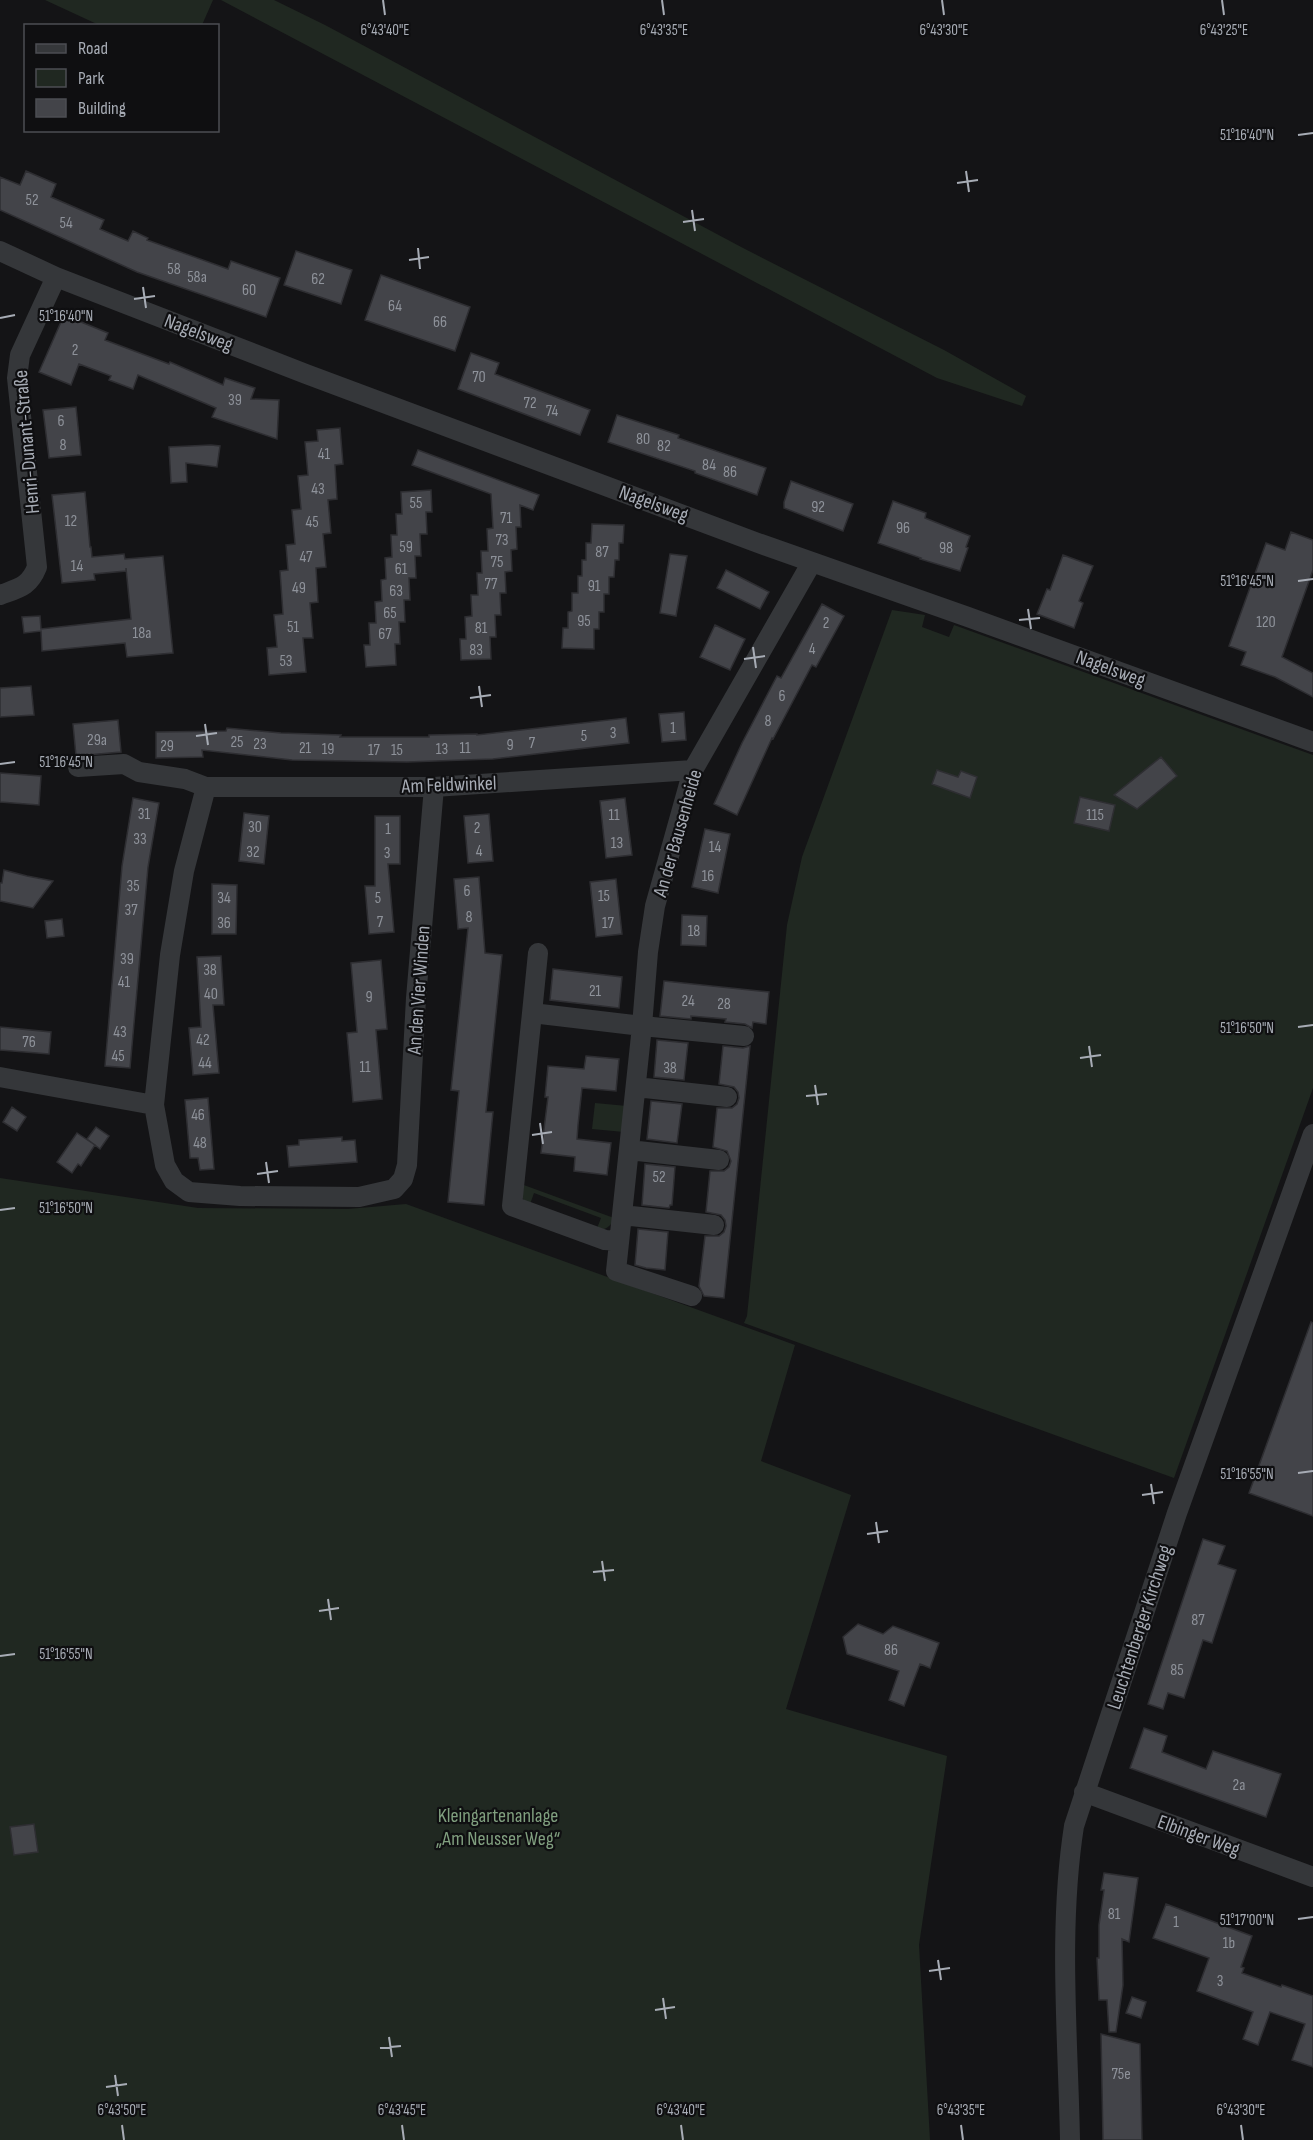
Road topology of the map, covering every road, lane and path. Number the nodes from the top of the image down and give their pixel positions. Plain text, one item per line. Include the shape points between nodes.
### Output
1 (0, 250) edge
2 (56, 277) junction
3 (812, 562) junction
4 (0, 595) edge
5 (1313, 742) edge
6 (78, 767) dead end
7 (693, 770) junction
8 (206, 787) junction
9 (434, 787) junction
10 (537, 953) dead end
11 (532, 1013) junction
12 (642, 1026) junction
13 (744, 1036) dead end
14 (0, 1077) edge
15 (636, 1087) junction
16 (727, 1098) dead end
17 (154, 1105) junction
18 (1313, 1134) edge
19 (629, 1150) junction
20 (719, 1160) dead end
21 (622, 1215) junction
22 (714, 1225) dead end
23 (619, 1241) junction
24 (692, 1296) dead end
25 (1084, 1792) junction
26 (1313, 1877) edge
27 (1070, 2140) edge

1 - 2 street, Nagelsweg
2 - 3 street, Nagelsweg
2 - 4 street, Henri-Dunant-Straße via 20,355 17,378 37,567 25,585
3 - 5 street, Nagelsweg
3 - 7 street, An der Bausenheide
6 - 8 street, Am Feldwinkel via 124,764 139,772 185,779
7 - 9 street, Am Feldwinkel
7 - 12 street, An der Bausenheide via 655,906
8 - 9 street, Am Feldwinkel
8 - 17 street via 184,871 170,955
9 - 17 street, An den Vier Winden via 403,1179 394,1189 359,1197 189,1192 174,1181 165,1165
10 - 11 street
11 - 12 street
11 - 23 street via 512,1206 605,1240
12 - 13 street
12 - 15 street, An der Bausenheide
14 - 17 street
15 - 16 street
15 - 19 street, An der Bausenheide
18 - 25 street, Leuchtenberger Kirchweg via 1177,1514
19 - 20 street
19 - 21 street, An der Bausenheide
21 - 22 street
21 - 23 street, An der Bausenheide
23 - 24 street, An der Bausenheide via 616,1271
25 - 26 street, Elbinger Weg
25 - 27 street, Leuchtenberger Kirchweg via 1069,1859 1065,1928

